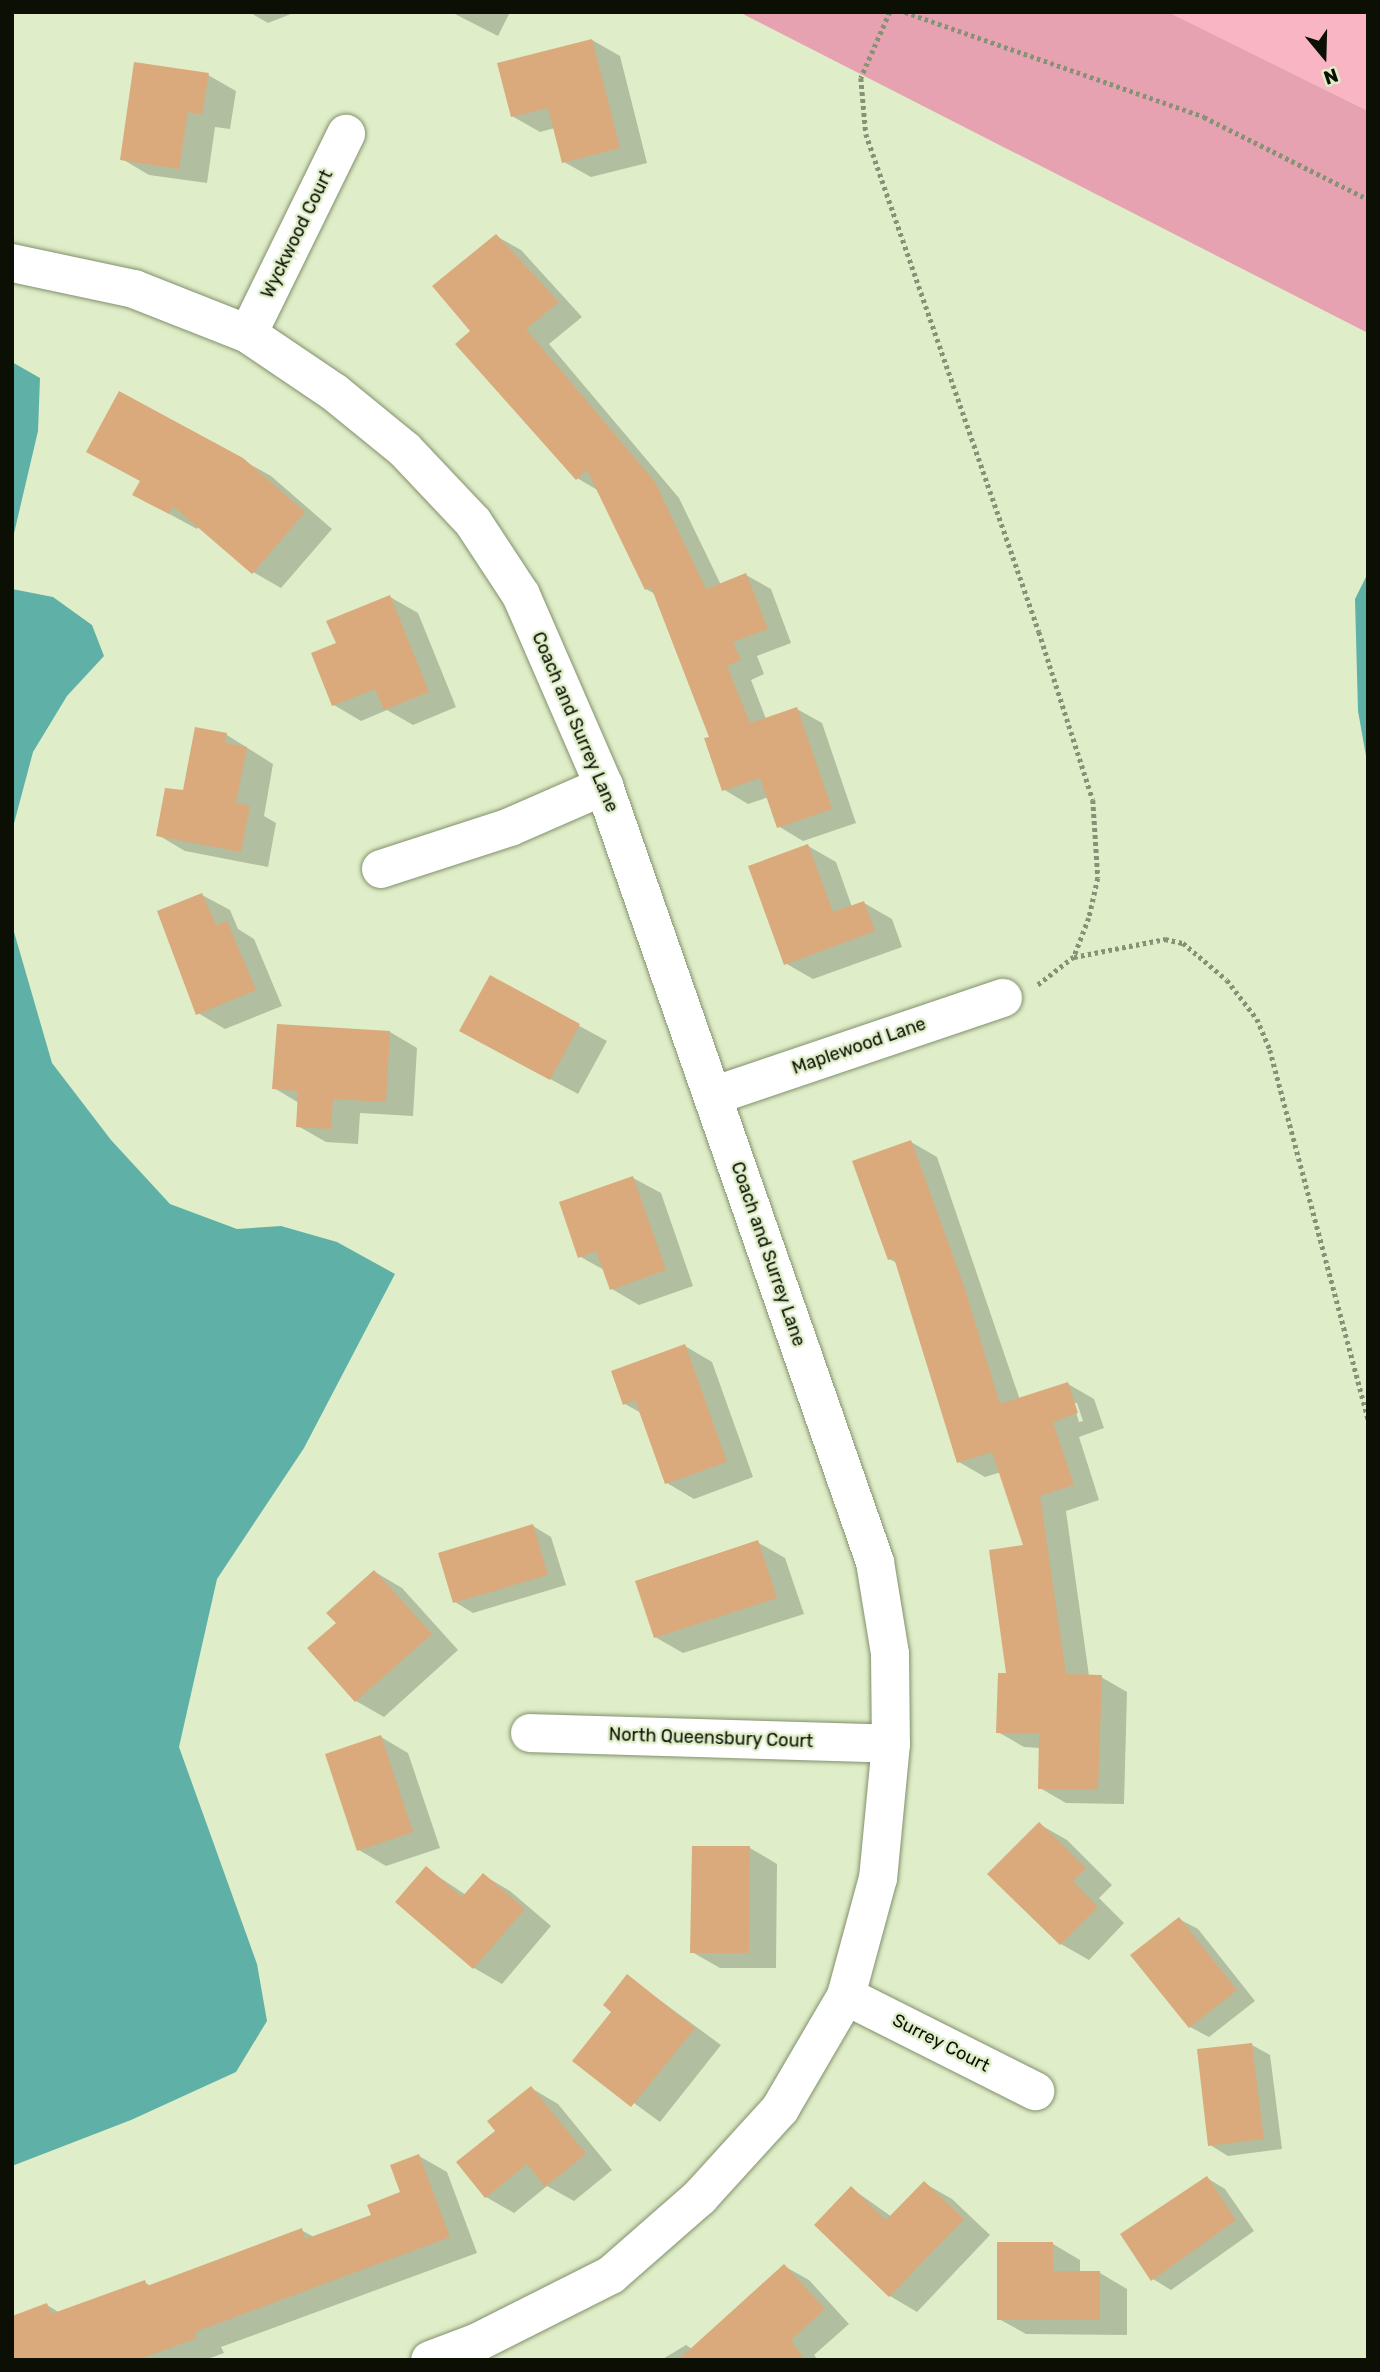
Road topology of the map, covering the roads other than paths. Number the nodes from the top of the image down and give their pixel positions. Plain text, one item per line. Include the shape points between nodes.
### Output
1 (346, 134) dead end
2 (12, 262) edge
3 (248, 334) junction
4 (604, 786) junction
5 (381, 869) dead end
6 (1003, 998) road end
7 (716, 1095) junction
8 (530, 1733) dead end
9 (891, 1744) junction
10 (846, 1996) junction
11 (1035, 2091) dead end
12 (430, 2360) edge

1 - 3 street, Wyckwood Court
2 - 3 street, Coach and Surrey Lane via 134,289
3 - 4 street, Coach and Surrey Lane via 334,392 405,450 473,522 521,595
4 - 5 street via 510,827
4 - 7 street, Coach and Surrey Lane
6 - 7 street, Maplewood Lane
7 - 9 street, Coach and Surrey Lane via 875,1562 890,1654
8 - 9 street, North Queensbury Court
9 - 10 street, Coach and Surrey Lane via 878,1878
10 - 11 street, Surrey Court
10 - 12 street, Coach and Surrey Lane via 780,2109 700,2197 611,2274 478,2342

